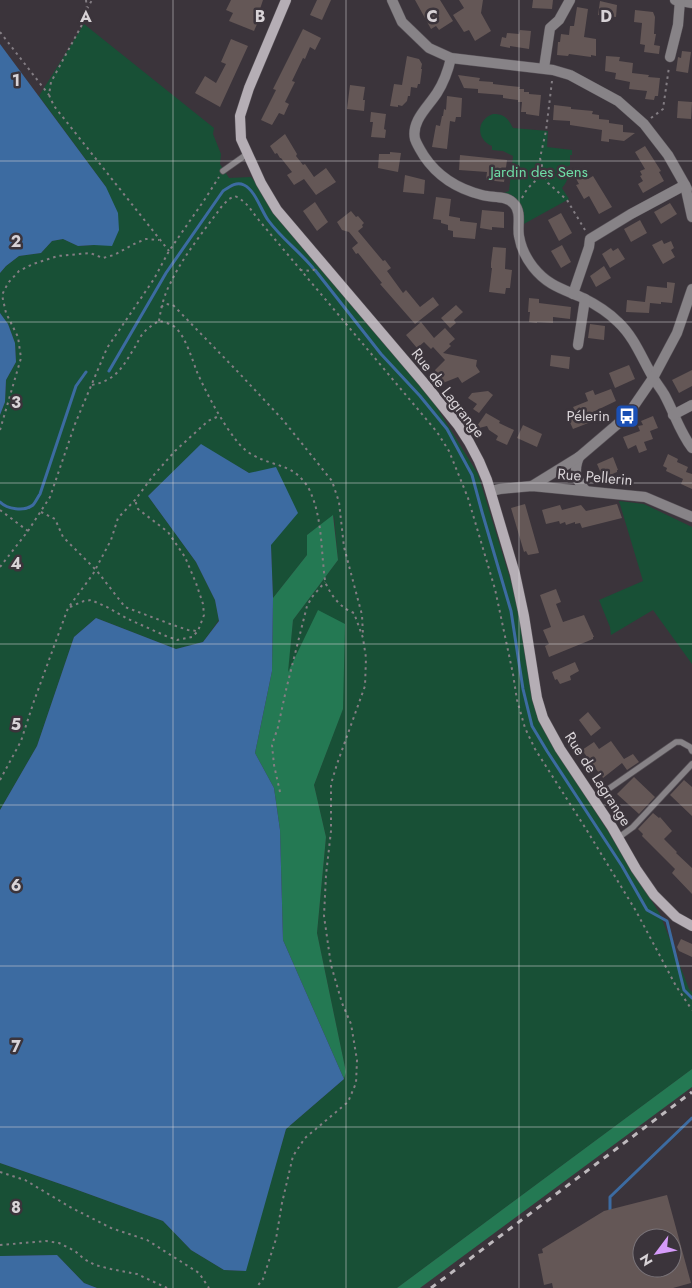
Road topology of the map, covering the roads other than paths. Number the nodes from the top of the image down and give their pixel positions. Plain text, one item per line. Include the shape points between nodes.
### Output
1 (286, 0) edge
2 (392, 0) edge
3 (570, 0) edge
4 (675, 0) edge
5 (680, 0) edge
6 (692, 3) edge
7 (670, 56) road end
8 (451, 58) junction
9 (548, 69) junction
10 (247, 154) junction
11 (223, 171) road end
12 (684, 185) junction
13 (692, 196) edge
14 (692, 217) edge
15 (692, 289) edge
16 (573, 294) junction
17 (584, 299) junction
18 (578, 345) dead end
19 (653, 378) junction
20 (692, 405) edge
21 (673, 415) junction
22 (692, 448) edge
23 (578, 457) junction
24 (532, 486) junction
25 (491, 491) junction
26 (586, 491) junction
27 (692, 517) edge
28 (692, 750) edge
29 (692, 764) edge
30 (594, 799) junction
31 (618, 838) junction
32 (692, 926) edge

1 - 10 street, Rue de Lagrange via 240,116 241,139
2 - 8 street via 402,22 429,48
3 - 9 street via 559,20 550,28
4 - 5 street
5 - 6 street
5 - 7 street
8 - 9 street
8 - 16 street via 446,77 418,121 416,140 429,163 450,183 467,191 513,202 518,210 522,250 533,267 556,287
9 - 12 street via 570,75 618,101 644,124 668,155
10 - 11 lane
10 - 25 street, Rue de Lagrange via 277,210 458,425 479,461
12 - 13 street
12 - 14 street
12 - 16 street via 590,238
15 - 19 street via 677,333
16 - 17 street
17 - 18 street
17 - 19 street via 618,322 632,338
19 - 21 street
19 - 23 street via 626,416
20 - 21 street
21 - 22 street
23 - 24 street
23 - 26 street via 576,474
24 - 25 street, Rue Pellerin
24 - 26 street, Rue Pellerin
25 - 30 street, Rue de Lagrange via 515,574 543,718
26 - 27 street, Rue Pellerin via 645,497
28 - 30 lane via 676,742
29 - 31 lane via 633,827
30 - 31 street, Rue de Lagrange
31 - 32 street, Rue de Lagrange via 654,895 676,917

